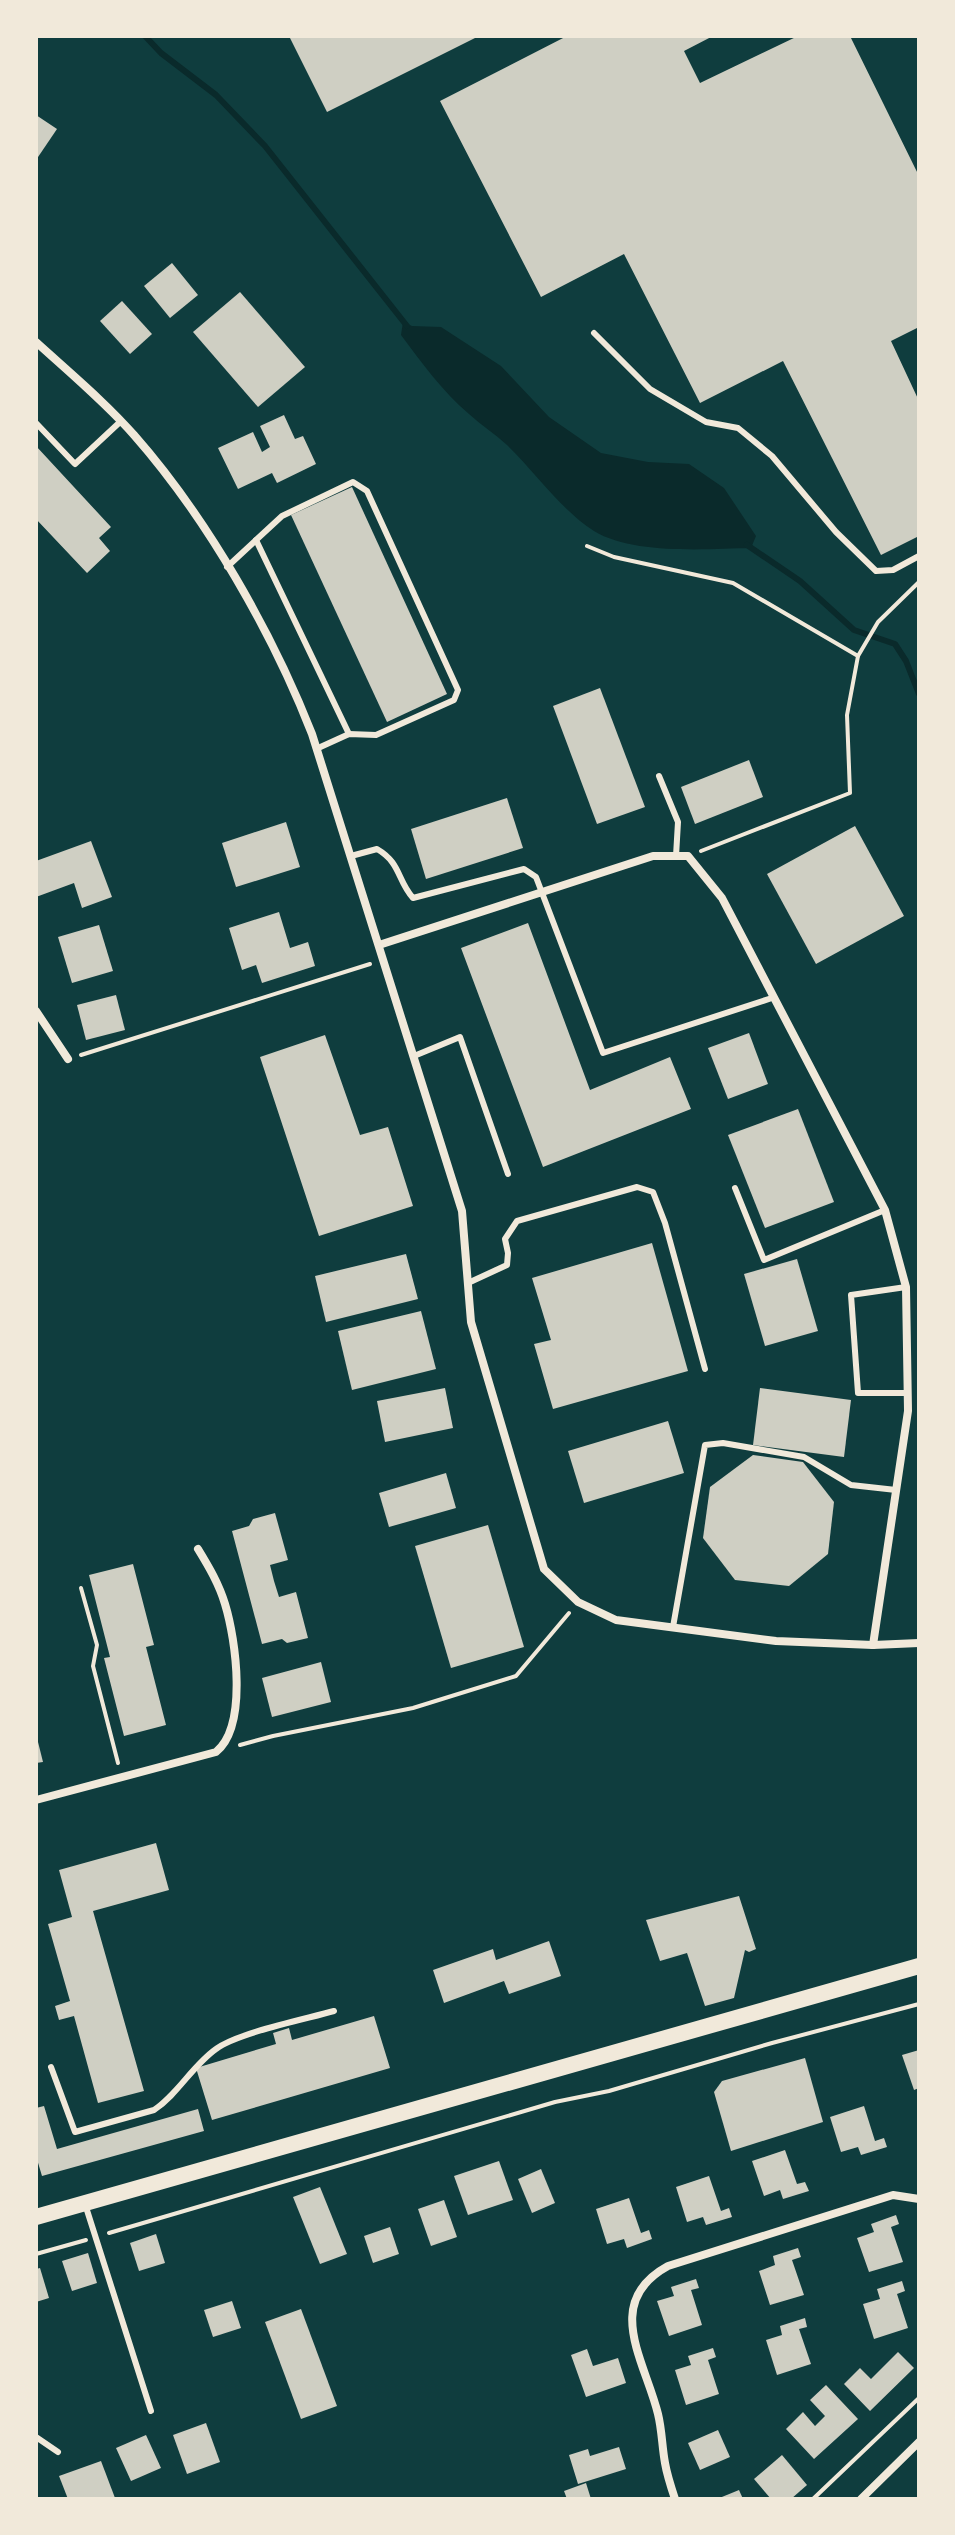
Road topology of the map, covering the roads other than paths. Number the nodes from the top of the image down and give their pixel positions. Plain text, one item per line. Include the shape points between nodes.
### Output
1 (594, 333) dead end
2 (36, 342) edge
3 (120, 422) junction
4 (36, 423) edge
5 (256, 540) junction
6 (919, 556) edge
7 (227, 567) junction
8 (349, 734) junction
9 (316, 749) junction
10 (659, 776) dead end
11 (351, 856) junction
12 (676, 856) junction
13 (540, 892) junction
14 (379, 945) junction
15 (772, 998) junction
16 (36, 1011) edge
17 (414, 1056) junction
18 (68, 1059) road end
19 (508, 1174) dead end
20 (735, 1188) dead end
21 (885, 1210) junction
22 (468, 1283) junction
23 (906, 1287) junction
24 (705, 1369) dead end
25 (908, 1393) junction
26 (896, 1490) junction
27 (198, 1549) dead end
28 (673, 1627) junction
29 (919, 1643) edge
30 (873, 1645) junction
31 (36, 1800) edge
32 (919, 1966) edge
33 (334, 2011) dead end
34 (51, 2067) dead end
35 (919, 2199) edge
36 (85, 2204) junction
37 (36, 2217) edge
38 (151, 2411) dead end
39 (36, 2437) edge
40 (919, 2442) edge
41 (58, 2452) dead end
42 (675, 2499) edge
43 (861, 2499) edge

1 - 6 lane via 650,389 706,422 738,428 772,456 876,571 893,570
2 - 3 street
3 - 4 lane via 75,464
3 - 7 street via 199,520
5 - 7 lane
5 - 8 lane
5 - 8 lane via 282,516 353,482 367,491 458,690 454,700 376,735
7 - 9 street via 290,678
8 - 9 lane
9 - 11 street
10 - 12 lane via 678,822
11 - 13 lane via 377,849 391,857 413,898 524,869 536,877
11 - 14 street
12 - 13 street via 653,856
12 - 15 street via 688,856 722,898
13 - 14 street
13 - 15 lane via 603,1053
14 - 17 street
15 - 21 street
16 - 18 street
17 - 19 lane via 460,1037
17 - 22 street via 462,1211
20 - 21 lane via 764,1260
21 - 23 street
22 - 24 lane via 507,1265 505,1239 517,1221 637,1187 653,1192
22 - 28 street via 471,1322 544,1569 578,1602 616,1620
23 - 25 street
23 - 25 lane via 851,1295 858,1393
25 - 26 street
26 - 28 lane via 851,1485 804,1457 723,1443 705,1445
26 - 30 street
27 - 31 street via 214,1573 231,1627 235,1721 230,1735 216,1752
28 - 30 street via 776,1641
29 - 30 street
32 - 36 main road
33 - 34 lane via 225,2043 154,2110 75,2132
35 - 42 street via 893,2195 652,2274 634,2304 632,2333 658,2415
36 - 37 main road
36 - 38 lane
39 - 41 lane
40 - 43 street

